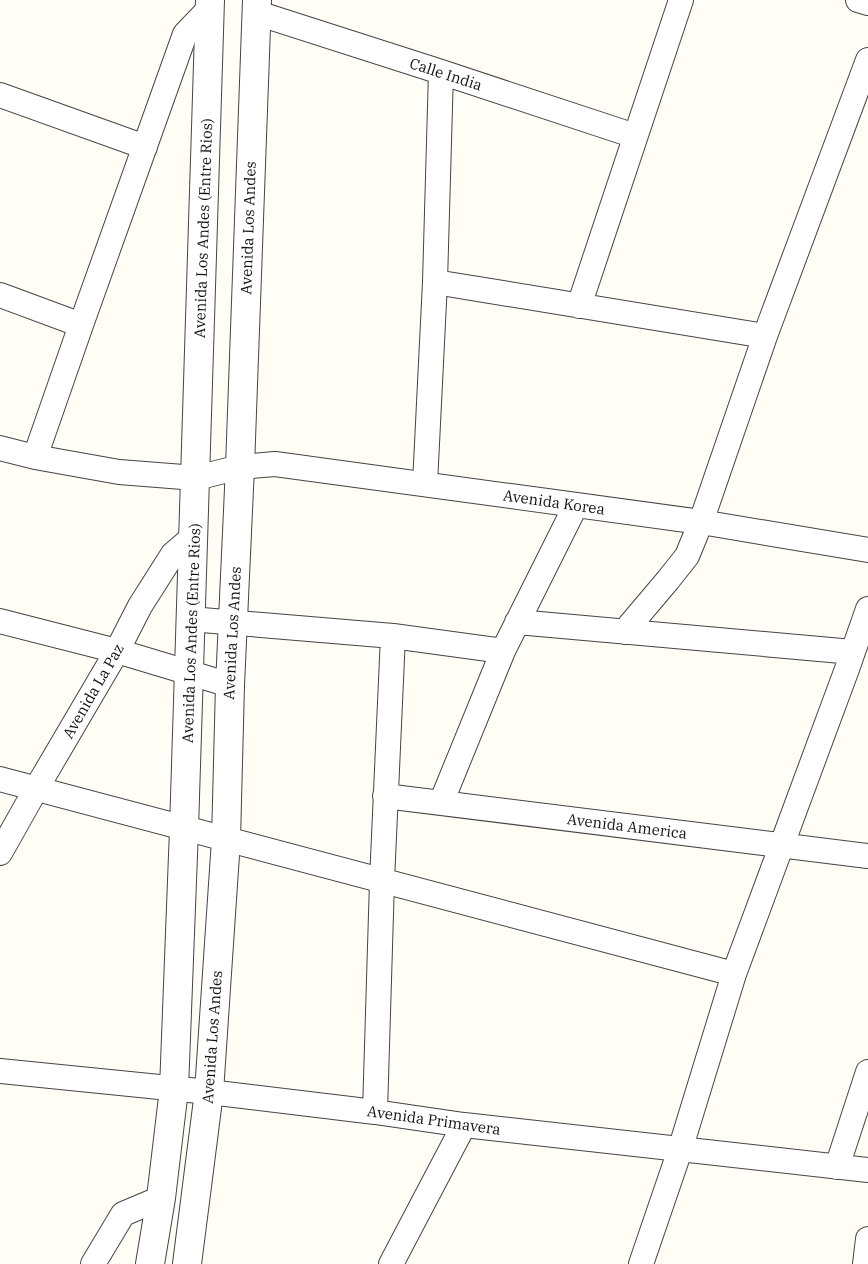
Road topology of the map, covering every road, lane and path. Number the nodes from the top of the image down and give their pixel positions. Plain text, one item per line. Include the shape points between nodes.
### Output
1 (681, 0) edge
2 (858, 0) edge
3 (210, 4) edge
4 (868, 4) edge
5 (257, 7) edge
6 (868, 60) edge
7 (442, 72) junction
8 (0, 95) edge
9 (635, 136) junction
10 (145, 147) junction
11 (435, 282) junction
12 (0, 295) edge
13 (579, 306) junction
14 (81, 325) junction
15 (765, 336) junction
16 (0, 448) edge
17 (36, 457) junction
18 (240, 467) junction
19 (196, 478) junction
20 (424, 484) junction
21 (576, 505) junction
22 (701, 522) junction
23 (194, 536) junction
24 (868, 550) edge
25 (868, 609) edge
26 (190, 619) junction
27 (0, 621) edge
28 (233, 622) junction
29 (517, 622) junction
30 (624, 632) junction
31 (393, 636) junction
32 (117, 651) junction
33 (503, 651) junction
34 (853, 652) junction
35 (188, 673) junction
36 (230, 685) junction
37 (0, 780) edge
38 (36, 789) junction
39 (385, 796) junction
40 (441, 803) junction
41 (184, 829) junction
42 (226, 840) junction
43 (782, 845) junction
44 (0, 853) edge
45 (868, 856) edge
46 (382, 881) junction
47 (734, 974) junction
48 (0, 1071) edge
49 (868, 1072) edge
50 (174, 1089) junction
51 (209, 1092) junction
52 (376, 1112) junction
53 (464, 1125) junction
54 (680, 1150) junction
55 (837, 1167) junction
56 (868, 1170) edge
57 (161, 1198) junction
58 (868, 1239) edge
59 (93, 1264) edge
60 (150, 1264) edge
61 (187, 1264) edge
62 (390, 1264) edge
63 (641, 1264) edge
64 (865, 1264) edge

1 - 9 street
2 - 4 street
3 - 10 street via 184,34
3 - 19 street, Avenida Los Andes (Entre Rios)
5 - 7 street, Calle India
5 - 18 street, Avenida Los Andes
6 - 15 street
7 - 9 street, Calle India
7 - 11 street
8 - 10 street
9 - 13 street
10 - 14 street
11 - 13 street
11 - 20 street
12 - 14 street
13 - 15 street
14 - 17 street
15 - 22 street
16 - 17 street, Avenida Korea
17 - 19 street, Avenida Korea via 119,472
18 - 19 street, Avenida Korea
18 - 20 street, Avenida Korea via 275,464
18 - 28 street, Avenida Los Andes
19 - 23 street, Avenida Los Andes (Entre Rios)
20 - 21 street, Avenida Korea
21 - 22 street, Avenida Korea
21 - 29 street
22 - 24 street, Avenida Korea
22 - 30 street via 687,556
23 - 26 street, Avenida Los Andes (Entre Rios)
23 - 32 street, Avenida La Paz via 173,554 140,606
25 - 34 street
26 - 28 street
26 - 35 street, Avenida Los Andes (Entre Rios)
27 - 32 street
28 - 31 street
28 - 36 street, Avenida Los Andes
29 - 30 street
29 - 33 street
30 - 34 street
31 - 33 street
31 - 39 street
32 - 35 street
32 - 38 street, Avenida La Paz
33 - 40 street
34 - 43 street
35 - 36 street
35 - 41 street, Avenida Los Andes (Entre Rios)
36 - 42 street, Avenida Los Andes
37 - 38 street
38 - 41 street
38 - 44 street, Avenida La Paz
39 - 40 street, Avenida America
39 - 46 street
40 - 43 street, Avenida America
41 - 42 street
41 - 50 street, Avenida Los Andes (Entre Rios)
42 - 46 street
42 - 51 street, Avenida Los Andes
43 - 45 street, Avenida America
43 - 47 street
46 - 47 street
46 - 52 street
47 - 54 street
48 - 50 street, Avenida Primavera
49 - 55 street
50 - 51 street, Avenida Primavera
50 - 57 street, Avenida Los Andes (Entre Rios)
51 - 52 street, Avenida Primavera
51 - 61 street, Avenida Los Andes
52 - 53 street, Avenida Primavera
53 - 54 street, Avenida Primavera
53 - 62 street
54 - 55 street, Avenida Primavera
54 - 63 street
55 - 56 street, Avenida Primavera
57 - 59 street via 123,1214
57 - 60 street, Avenida Los Andes (Entre Rios)
58 - 64 street

